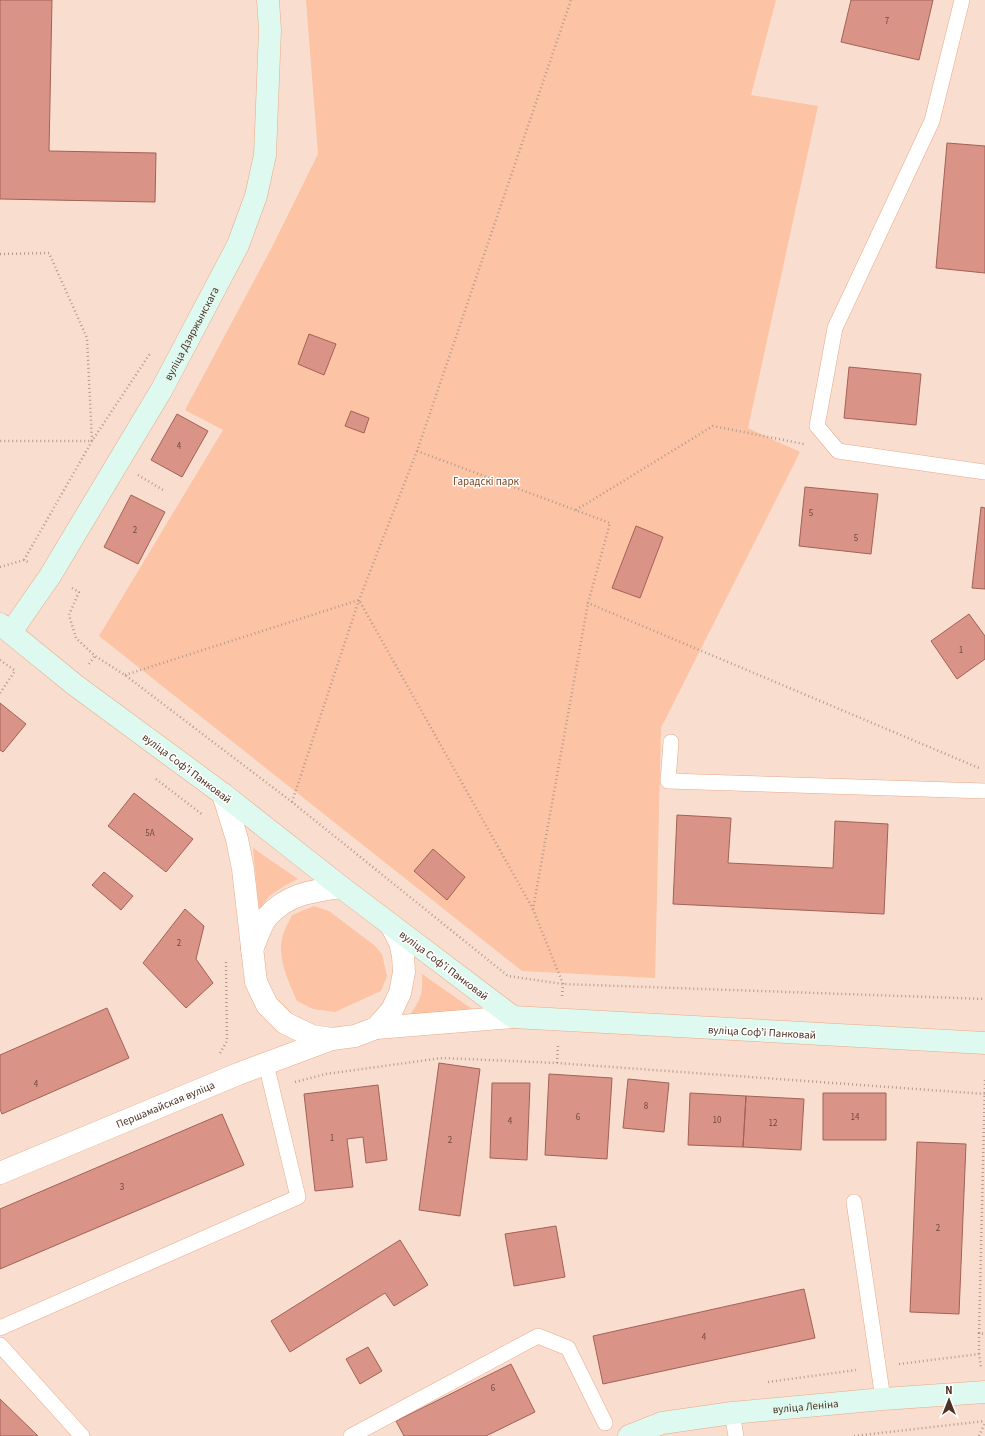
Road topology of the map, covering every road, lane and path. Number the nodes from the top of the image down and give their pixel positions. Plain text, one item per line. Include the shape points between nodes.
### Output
1 (268, 0) edge
2 (571, 0) edge
3 (962, 0) edge
4 (0, 254) edge
5 (152, 350) dead end
6 (0, 441) edge
7 (92, 441) junction
8 (838, 450) junction
9 (417, 452) junction
10 (985, 472) edge
11 (134, 473) dead end
12 (163, 490) dead end
13 (575, 510) junction
14 (0, 567) edge
15 (79, 592) dead end
16 (359, 600) junction
17 (588, 603) junction
18 (6, 628) edge
19 (0, 660) edge
20 (15, 671) junction
21 (125, 675) junction
22 (21, 676) dead end
23 (0, 693) edge
24 (671, 742) dead end
25 (985, 770) edge
26 (152, 776) dead end
27 (985, 791) edge
28 (223, 794) junction
29 (292, 802) junction
30 (207, 818) dead end
31 (341, 887) junction
32 (534, 909) junction
33 (392, 926) junction
34 (252, 949) junction
35 (226, 956) dead end
36 (563, 984) junction
37 (985, 999) edge
38 (513, 1018) junction
39 (376, 1028) junction
40 (332, 1039) junction
41 (985, 1043) edge
42 (219, 1054) dead end
43 (266, 1064) junction
44 (985, 1080) edge
45 (271, 1087) junction
46 (985, 1094) edge
47 (0, 1173) edge
48 (854, 1202) dead end
49 (0, 1328) edge
50 (979, 1333) junction
51 (985, 1334) edge
52 (0, 1345) edge
53 (979, 1354) dead end
54 (985, 1392) edge
55 (883, 1399) junction
56 (732, 1413) junction
57 (985, 1422) edge
58 (606, 1423) dead end
59 (82, 1436) edge
60 (351, 1436) edge
61 (629, 1436) edge
62 (736, 1436) edge
63 (854, 1436) edge
64 (980, 1436) edge

1 - 18 main road, вуліца Дзяржынскага via 270,30 265,155 256,196 238,245 162,389 50,576
2 - 9 path
3 - 8 lane via 932,121 834,328 817,426
4 - 7 path via 49,253 87,338
5 - 7 path
6 - 7 path
7 - 14 path via 24,560
8 - 10 lane
8 - 13 path via 713,426
9 - 13 path
9 - 16 path
11 - 12 path
13 - 17 path via 610,523
15 - 21 path via 69,615 76,638 94,656
16 - 21 path
16 - 29 path
16 - 32 path
17 - 25 path
17 - 32 path
18 - 28 main road, вуліца Софʼі Панковай via 75,685
19 - 20 path
20 - 22 path
20 - 23 path
21 - 29 path
24 - 27 lane via 668,781
26 - 30 path
28 - 31 main road, вуліца Софʼі Панковай
28 - 34 street via 237,838 243,869
29 - 36 path via 508,976
31 - 33 main road, вуліца Софʼі Панковай
31 - 34 street via 310,891 284,901 266,918
32 - 36 path
33 - 38 main road, вуліца Софʼі Панковай
33 - 39 street via 400,942 404,972 400,993 392,1010
34 - 40 street via 256,982 267,1005 285,1023 312,1036
35 - 42 path via 227,1041
36 - 37 path
38 - 39 street
38 - 41 main road, вуліца Софʼі Панковай
39 - 40 street via 354,1036
40 - 43 street, Першамайская вуліца
43 - 45 lane
43 - 47 street, Першамайская вуліца
44 - 46 path
45 - 46 path via 326,1074 442,1058 565,1063
45 - 49 lane via 298,1197
46 - 50 path
48 - 55 lane
50 - 51 path
50 - 53 path
52 - 59 lane
54 - 55 main road, вуліца Леніна
55 - 56 main road, вуліца Леніна
56 - 61 main road, вуліца Леніна via 662,1423
56 - 62 lane
57 - 63 path
57 - 64 path
58 - 60 lane via 568,1348 538,1336

